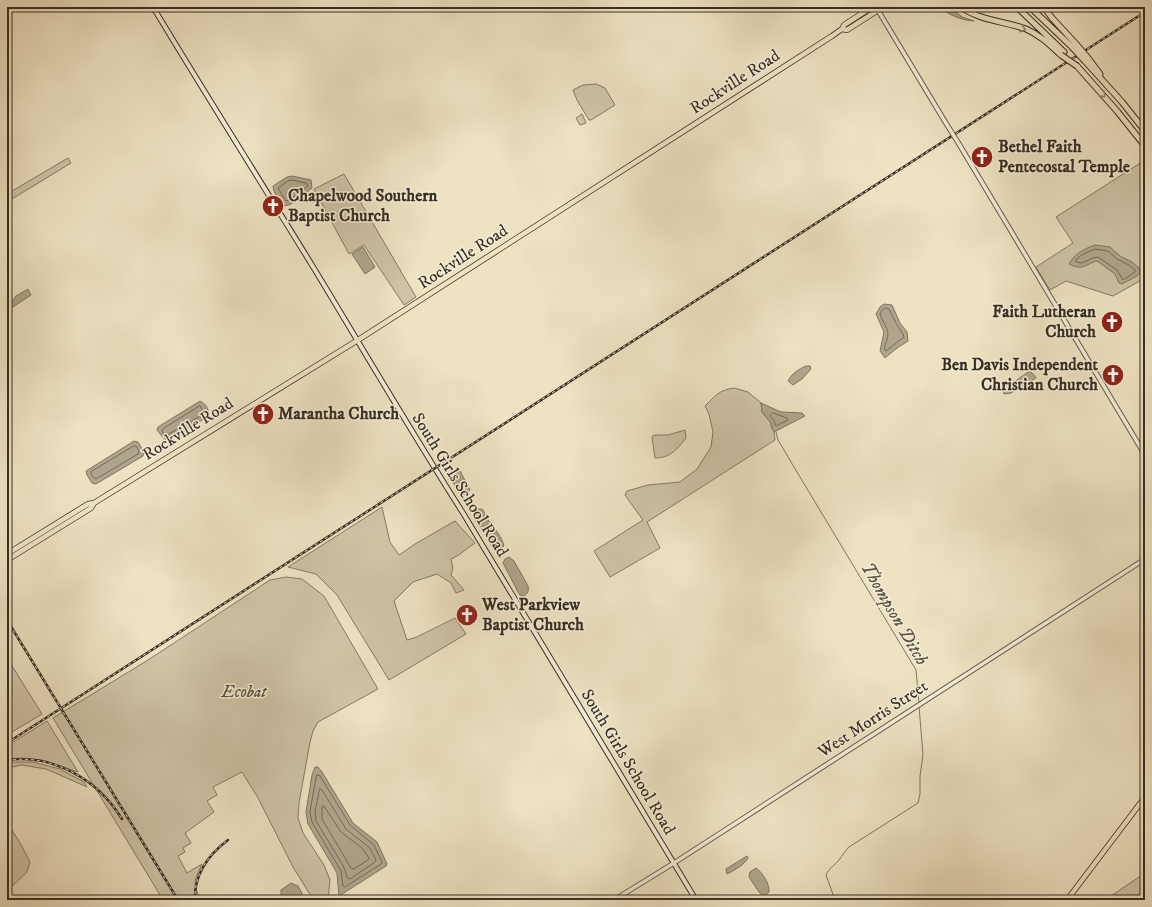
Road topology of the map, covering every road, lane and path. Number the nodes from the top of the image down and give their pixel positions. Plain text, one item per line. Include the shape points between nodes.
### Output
1 (153, 7) edge
2 (872, 7) edge
3 (883, 7) edge
4 (961, 7) edge
5 (1017, 7) edge
6 (1030, 7) edge
7 (1044, 7) edge
8 (877, 8) edge
9 (842, 29) junction
10 (1074, 46) junction
11 (1063, 53) junction
12 (1145, 131) edge
13 (1145, 146) edge
14 (358, 340) junction
15 (1145, 455) edge
16 (94, 503) junction
17 (7, 554) edge
18 (1145, 559) edge
19 (7, 560) edge
20 (1145, 797) edge
21 (674, 863) junction
22 (614, 900) edge
23 (696, 900) edge
24 (1067, 900) edge

1 - 14 main road, South Girls School Road
2 - 9 main road, Rockville Road
3 - 8 main road, Rockville Road
4 -> 11 highway via 982,18 1032,32
5 - 11 highway
6 - 10 highway
7 - 10 highway
8 - 9 main road, Rockville Road via 847,30
8 - 15 street, bridge
9 - 14 main road, Rockville Road
10 - 12 highway, bridge
11 -> 13 highway, bridge via 1113,106
14 - 16 main road, Rockville Road
14 - 21 main road, South Girls School Road
16 - 17 main road, Rockville Road via 88,504
16 - 19 main road, Rockville Road via 91,508
18 - 21 street, West Morris Street
20 - 24 main road
21 - 22 street, West Morris Street
21 - 23 main road, South Girls School Road

